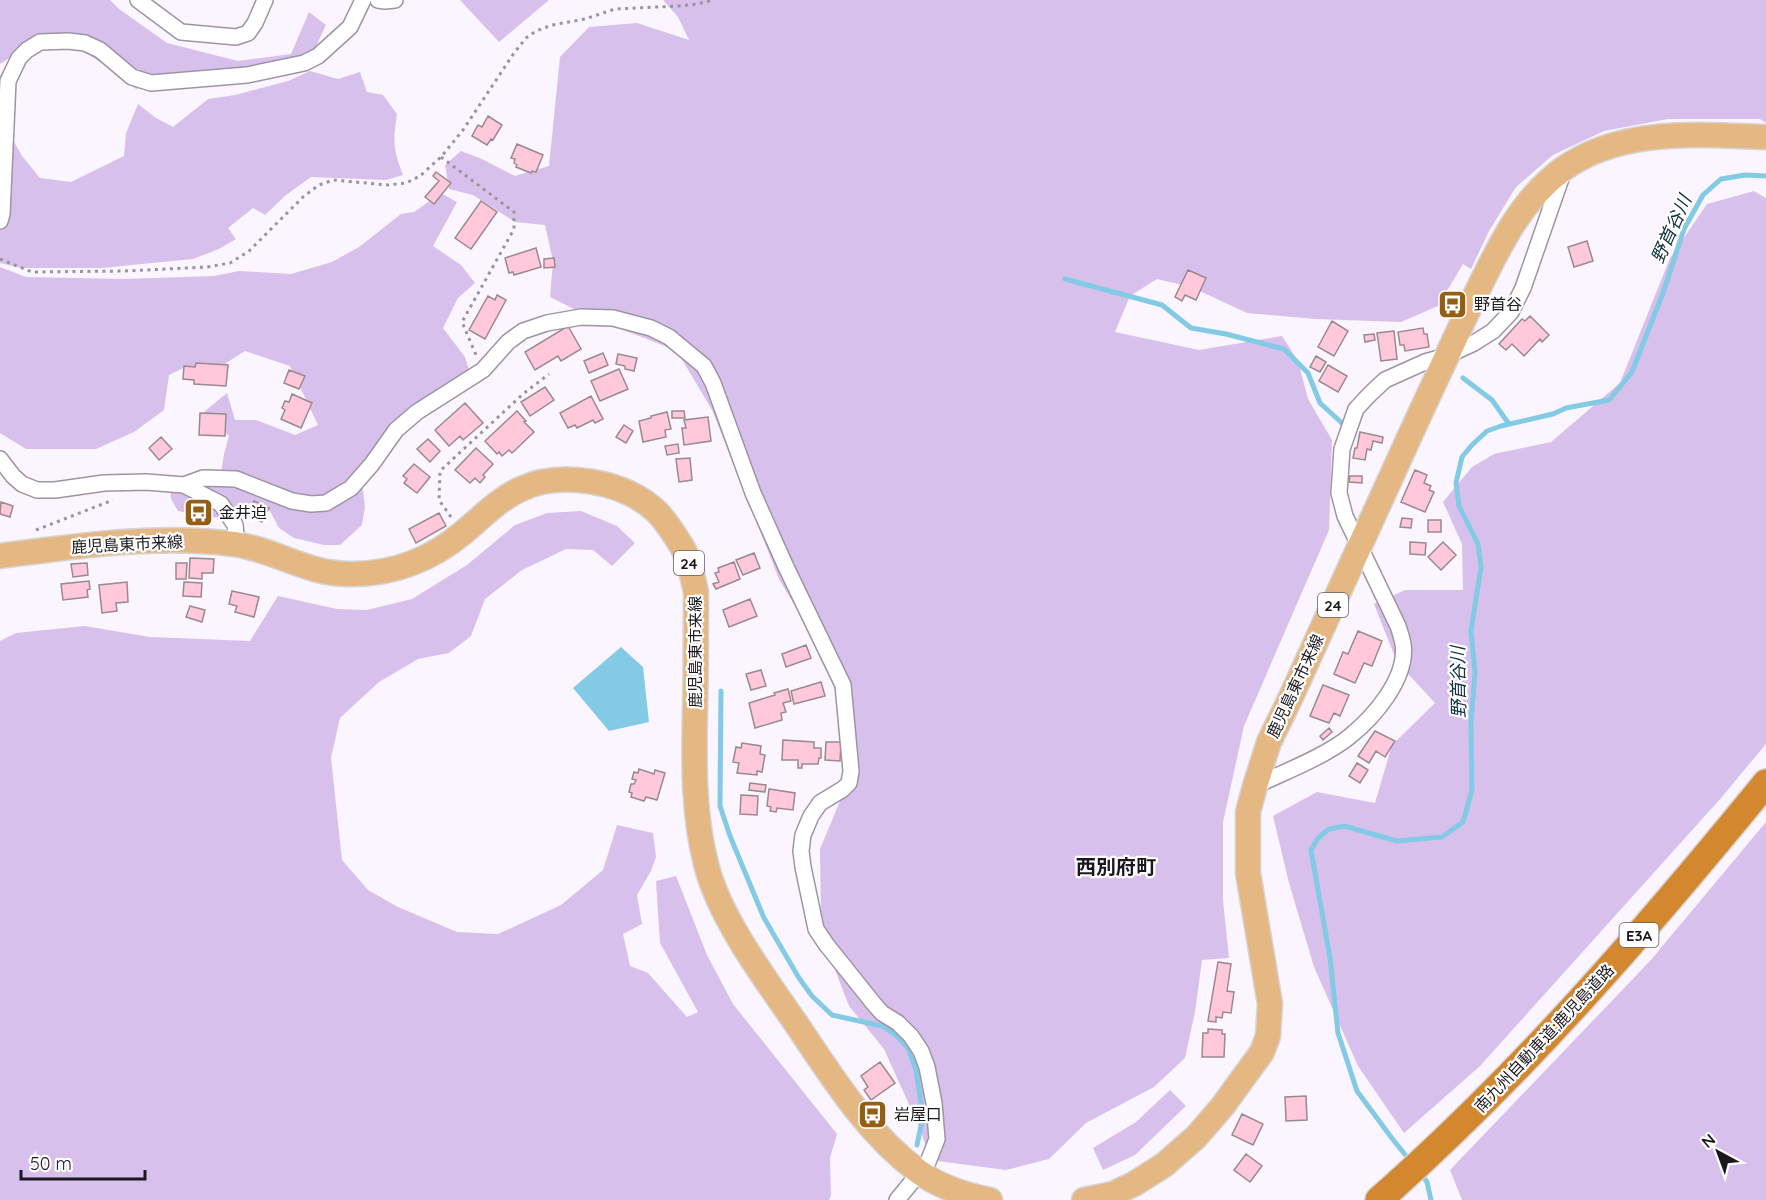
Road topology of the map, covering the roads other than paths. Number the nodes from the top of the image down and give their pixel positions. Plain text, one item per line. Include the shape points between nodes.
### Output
1 (138, 0) edge
2 (265, 0) edge
3 (363, 0) edge
4 (378, 0) edge
5 (395, 0) edge
6 (1766, 137) edge
7 (1564, 168) junction
8 (0, 221) edge
9 (1446, 356) junction
10 (0, 459) edge
11 (184, 485) junction
12 (237, 544) junction
13 (1359, 548) junction
14 (0, 556) edge
15 (1766, 783) edge
16 (1254, 786) junction
17 (918, 1172) junction
18 (897, 1200) edge
19 (990, 1200) edge
20 (1084, 1200) edge
21 (1379, 1200) edge

1 - 2 street via 181,32 236,37 248,33
3 - 8 street via 350,27 318,56 304,63 247,75 151,83 132,77 100,50 85,44 40,42 19,58 8,81
4 - 5 street
6 - 7 main road, 鹿児島東市来線 / 24 via 1693,135 1627,140
7 - 9 main road, 鹿児島東市来線 / 24 via 1516,218
7 - 9 street via 1511,312 1474,344
9 - 13 main road, 鹿児島東市来線 / 24
9 - 13 street via 1385,380 1356,409 1342,449 1339,493
10 - 11 street via 22,484 37,490 104,483
11 - 12 street via 221,504 235,525
11 - 17 street via 203,478 236,479 292,501 326,503 351,488 396,430 417,412 483,370 523,331 547,322 613,318 651,328 669,337 704,366 753,493 843,685 849,783 820,803 811,816 803,835 803,867 816,929 826,945 882,1013 898,1023 921,1051 934,1103 937,1139 928,1162
12 - 14 main road, 鹿児島東市来線 / 24 via 142,540
12 - 17 main road, 鹿児島東市来線 / 24 via 326,572 384,572 435,553 503,499 523,488 566,479 594,481 620,489 656,512 682,546 696,592 694,779 706,865 719,900 760,972 840,1088 891,1148
13 - 16 main road, 鹿児島東市来線 / 24 via 1269,742
13 - 16 street via 1398,626 1403,646 1401,666 1392,689 1349,738
15 - 21 highway, 南九州自動車道;鹿児島道路 / E3A via 1612,966 1505,1082
16 - 20 main road, 鹿児島東市来線 / 24 via 1248,812 1248,873 1270,1004 1263,1052 1196,1137 1164,1165 1113,1194
17 - 18 street
17 - 19 main road, 鹿児島東市来線 / 24 via 936,1183

